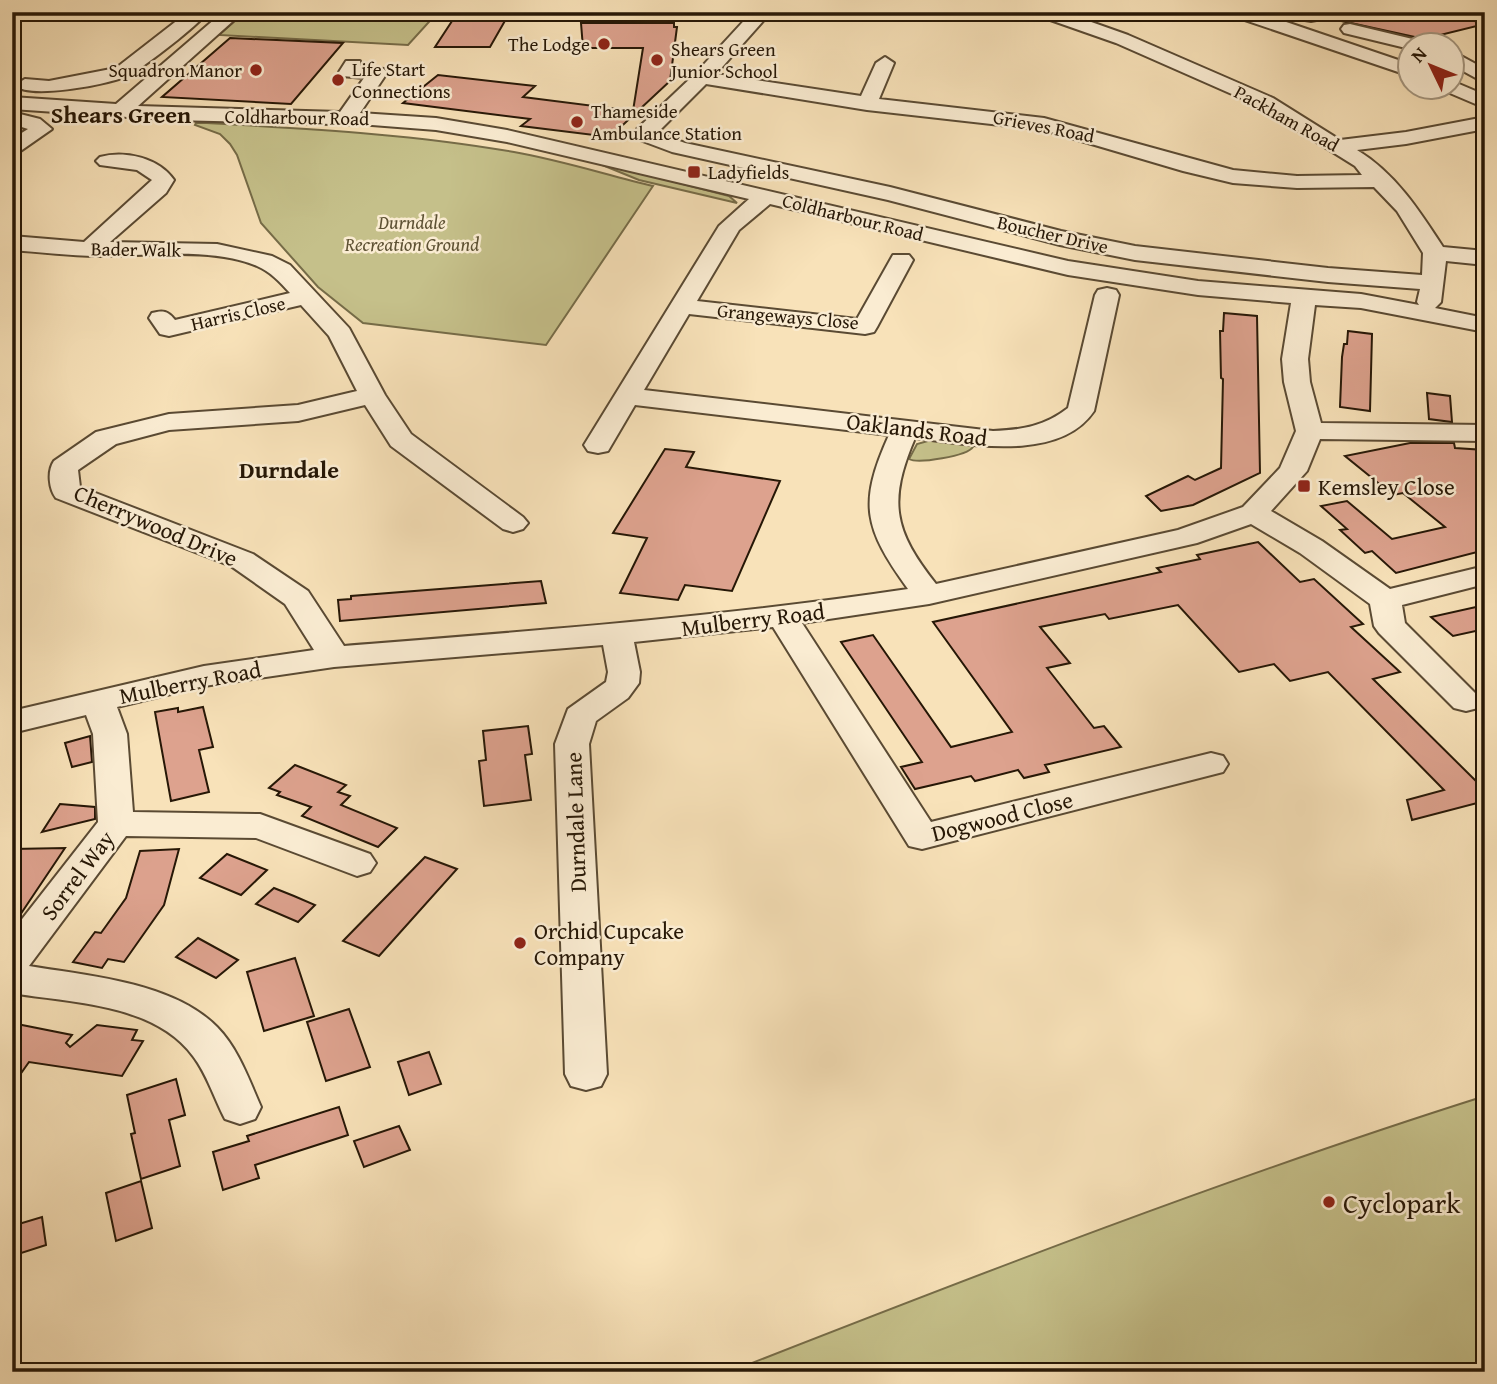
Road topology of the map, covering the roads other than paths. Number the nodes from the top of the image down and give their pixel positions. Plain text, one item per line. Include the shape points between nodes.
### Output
1 (199, 12) edge
2 (234, 12) edge
3 (762, 12) edge
4 (1045, 12) edge
5 (1239, 12) edge
6 (1332, 12) edge
7 (1474, 12) edge
8 (1303, 14) edge
9 (1485, 16) edge
10 (1396, 40) edge
11 (885, 63) dead end
12 (353, 65) dead end
13 (1396, 66) edge
14 (1466, 66) edge
15 (1485, 77) edge
16 (702, 78) junction
17 (12, 84) edge
18 (1466, 94) edge
19 (1485, 102) edge
20 (12, 103) edge
21 (867, 104) junction
22 (121, 110) junction
23 (346, 118) junction
24 (21, 119) edge
25 (1485, 122) edge
26 (1339, 146) junction
27 (12, 148) edge
28 (107, 161) dead end
29 (1382, 180) junction
30 (766, 196) junction
31 (12, 243) edge
32 (89, 249) junction
33 (1434, 253) junction
34 (1485, 258) edge
35 (901, 260) dead end
36 (1433, 283) junction
37 (1107, 295) dead end
38 (307, 296) junction
39 (1303, 297) junction
40 (680, 306) junction
41 (1425, 312) junction
42 (1485, 325) edge
43 (159, 327) dead end
44 (372, 395) junction
45 (627, 396) junction
46 (905, 429) junction
47 (1310, 431) junction
48 (1485, 433) edge
49 (598, 445) dead end
50 (1253, 513) junction
51 (513, 523) dead end
52 (1485, 575) edge
53 (929, 595) junction
54 (1385, 600) junction
55 (782, 617) junction
56 (617, 634) junction
57 (334, 657) junction
58 (98, 700) junction
59 (1466, 702) dead end
60 (12, 722) edge
61 (1212, 764) dead end
62 (116, 824) junction
63 (357, 863) dead end
64 (12, 960) edge
65 (12, 978) edge
66 (586, 1074) dead end
67 (240, 1107) dead end

1 - 17 street via 122,72 49,87
2 - 22 street
3 - 16 street
4 - 26 street, Packham Road via 1185,65 1266,102
5 - 13 street
6 - 8 street
7 - 9 street
8 - 10 street
11 - 21 street
12 - 23 street via 349,72 377,73
14 - 15 street
16 - 21 street, Grieves Road
16 - 36 street, Boucher Drive via 646,130 648,136 679,148 1135,253
18 - 19 street
20 - 22 street, Coldharbour Road
21 - 29 street, Grieves Road via 1048,125 1251,180
22 - 23 street, Coldharbour Road
23 - 30 street, Coldharbour Road via 407,121 507,136
24 - 27 street via 41,131
25 - 26 street
26 - 29 street, Packham Road
28 - 32 street via 151,168 163,180
29 - 33 street, Packham Road via 1406,207
30 - 39 street, Coldharbour Road via 1068,268
30 - 40 street via 730,226
31 - 32 street, Bader Walk
32 - 38 street, Bader Walk via 227,251 259,257 282,270
33 - 34 street
33 - 36 street
35 - 40 street, Grangeways Close via 865,327
36 - 41 street
37 - 46 street, Oaklands Road via 1086,396 1081,411 1067,424 1013,439
38 - 43 street, Harris Close
38 - 44 street via 340,333
39 - 41 street, Coldharbour Road
39 - 47 street via 1295,359
40 - 45 street
41 - 42 street, Coldharbour Road
44 - 51 street via 401,440
44 - 57 street, Cherrywood Drive via 298,413 169,422 106,438 64,467 66,492 242,560 297,598
45 - 46 street, Oaklands Road
45 - 49 street
46 - 53 street via 882,502 892,538
47 - 48 street
47 - 50 street, Mulberry Road via 1293,471
50 - 53 street, Mulberry Road via 1187,537
50 - 54 street via 1311,547
52 - 54 street
53 - 55 street, Mulberry Road
54 - 59 street via 1391,626
55 - 56 street, Mulberry Road
55 - 61 street, Dogwood Close via 922,837
56 - 57 street, Mulberry Road
56 - 66 street, Durndale Lane via 622,683 580,716 572,744
57 - 58 street, Mulberry Road via 204,676
58 - 60 street, Mulberry Road
58 - 62 street, Sorrel Way via 110,734
62 - 63 street via 260,826
62 - 64 street, Sorrel Way
65 - 67 street via 135,1002 174,1017 203,1038

